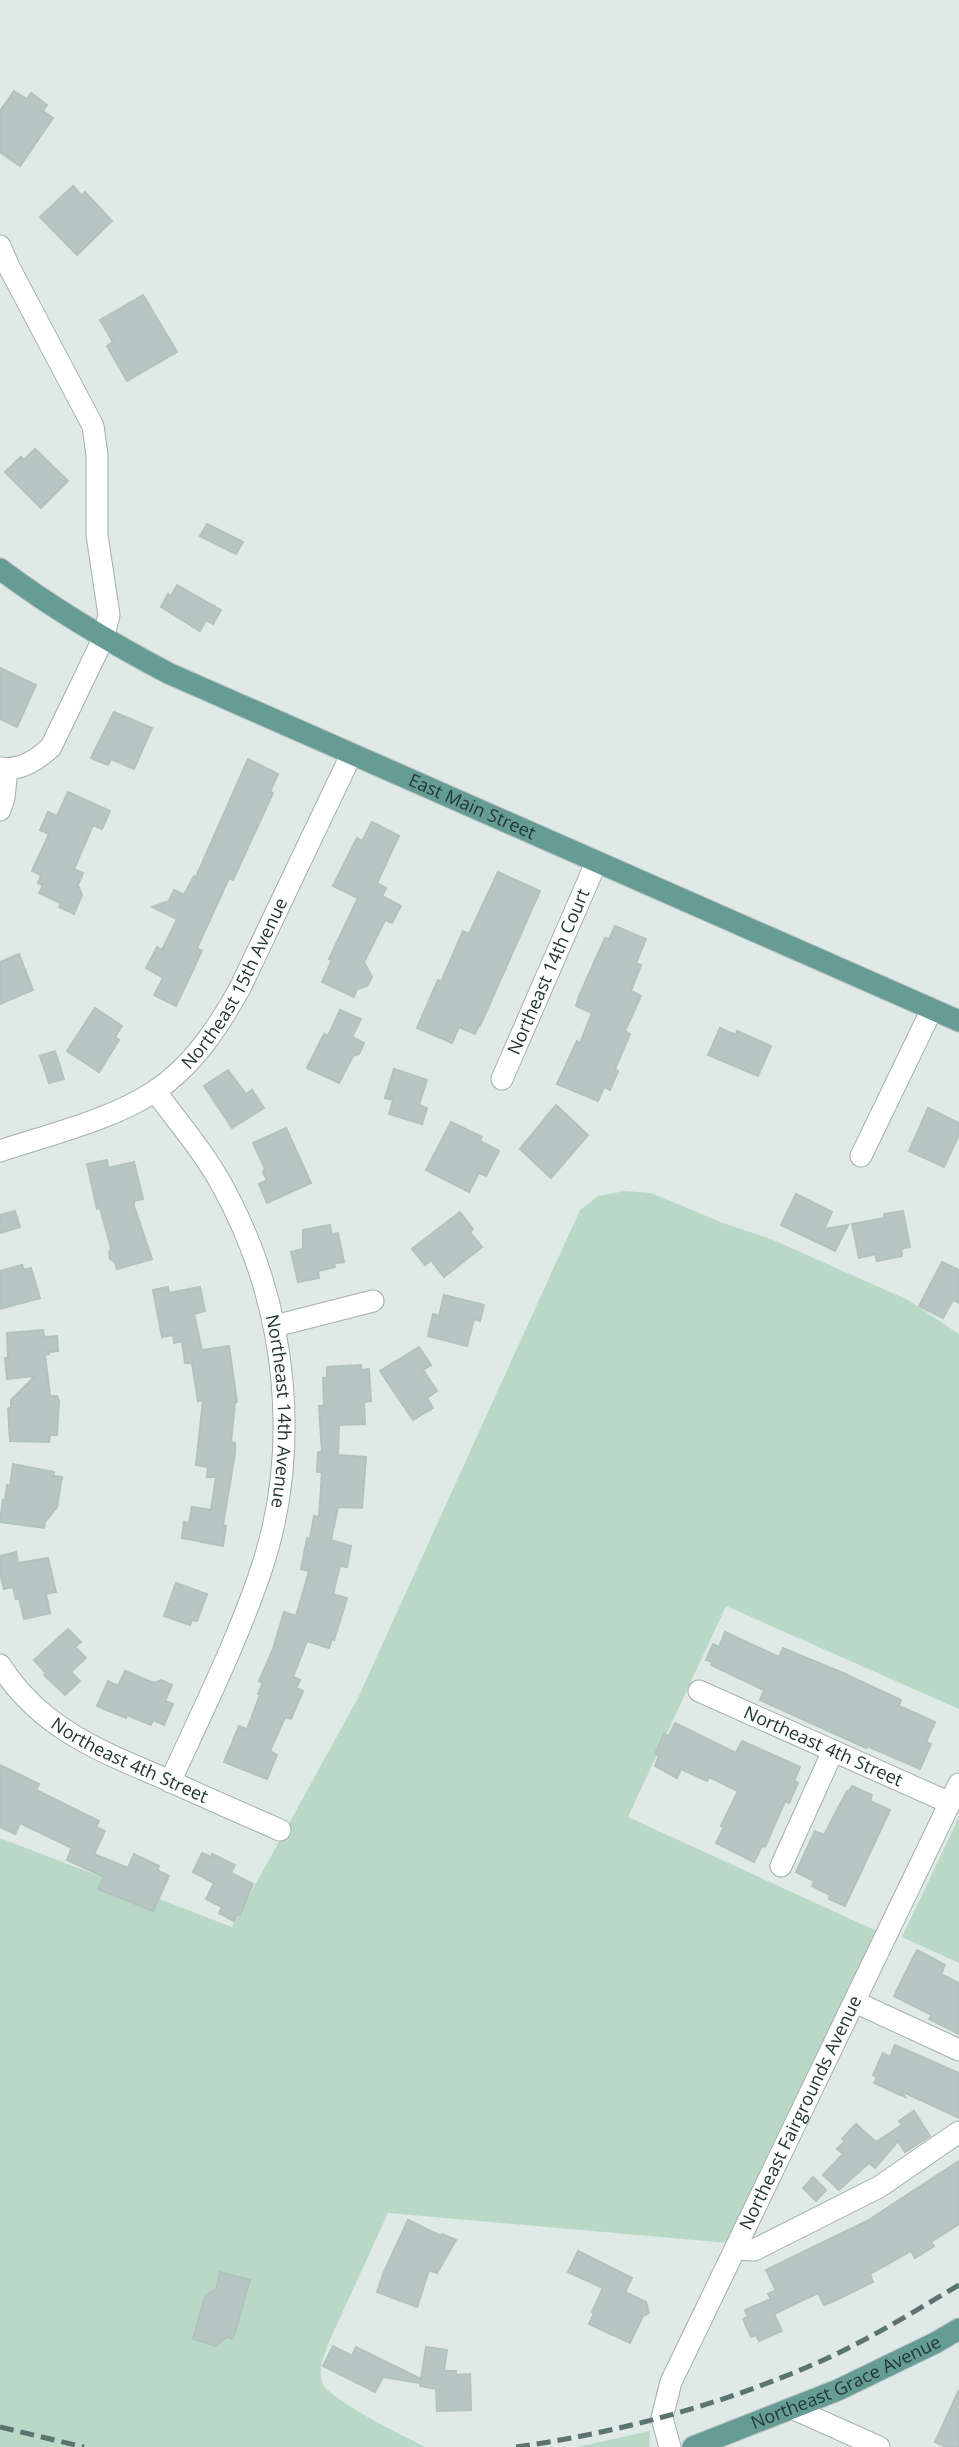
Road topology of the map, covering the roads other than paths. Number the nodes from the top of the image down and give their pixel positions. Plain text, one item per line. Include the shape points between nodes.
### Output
1 (0, 246) edge
2 (0, 569) edge
3 (103, 639) junction
4 (351, 755) junction
5 (3, 768) edge
6 (0, 810) edge
7 (596, 863) junction
8 (932, 1009) junction
9 (959, 1021) edge
10 (502, 1079) dead end
11 (155, 1091) junction
12 (0, 1151) edge
13 (861, 1156) dead end
14 (373, 1301) dead end
15 (275, 1326) junction
16 (0, 1665) edge
17 (699, 1691) dead end
18 (833, 1751) junction
19 (170, 1782) junction
20 (959, 1784) edge
21 (950, 1803) junction
22 (280, 1830) dead end
23 (781, 1866) dead end
24 (855, 2001) junction
25 (959, 2050) edge
26 (959, 2132) edge
27 (736, 2249) junction
28 (959, 2329) edge
29 (794, 2409) junction
30 (670, 2447) edge
31 (693, 2447) edge
32 (878, 2447) edge

1 - 3 street via 93,426 97,534 109,615
2 - 3 main road, East Main Street
3 - 4 main road, East Main Street
3 - 5 street via 51,747 26,765
4 - 7 main road, East Main Street
4 - 11 street, Northeast 15th Avenue via 222,1021
5 - 6 street
7 - 8 main road, East Main Street
7 - 10 street, Northeast 14th Court
8 - 9 main road, East Main Street
8 - 13 street
11 - 12 street, Northeast 15th Avenue via 122,1108
11 - 15 street, Northeast 14th Avenue via 205,1157 229,1198 254,1254
14 - 15 street
15 - 19 street, Northeast 14th Avenue via 284,1409 275,1517 253,1594
16 - 19 street, Northeast 4th Street via 55,1725
17 - 18 street, Northeast 4th Street
18 - 21 street, Northeast 4th Street
18 - 23 street
19 - 22 street, Northeast 4th Street
20 - 21 street, Northeast Fairgrounds Avenue
21 - 24 street, Northeast Fairgrounds Avenue
24 - 25 street
24 - 27 street, Northeast Fairgrounds Avenue
26 - 27 street via 879,2187 754,2250
27 - 30 street, Northeast Fairgrounds Avenue via 671,2382 662,2418
28 - 29 main road, Northeast Grace Avenue
29 - 31 main road, Northeast Grace Avenue
29 - 32 street

